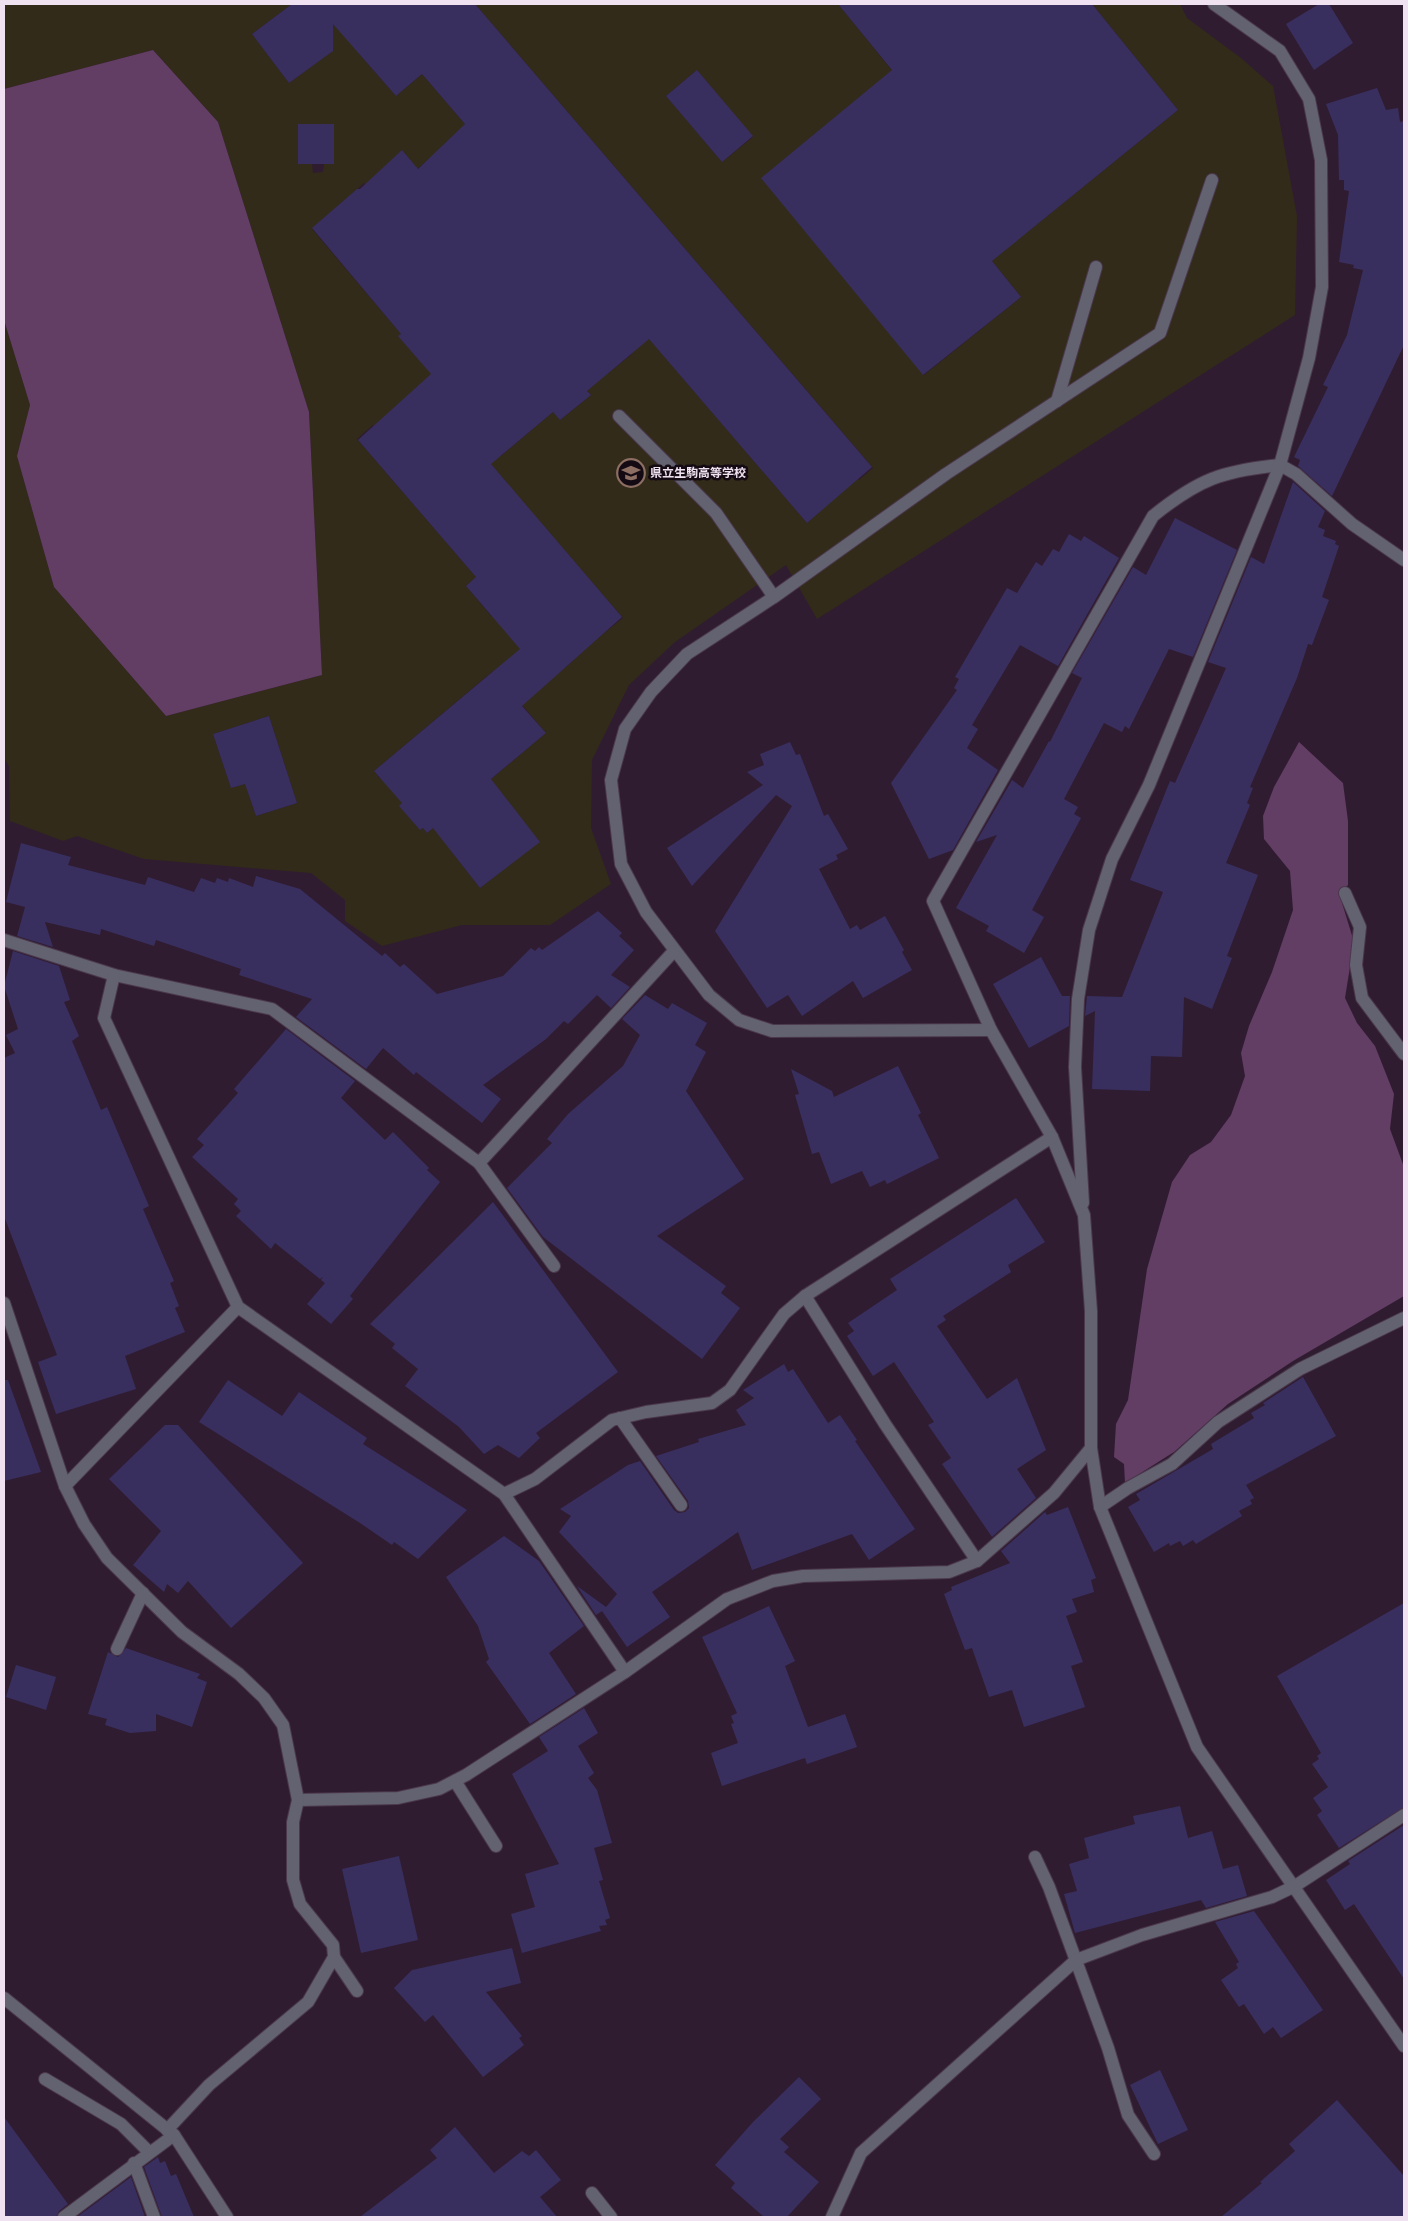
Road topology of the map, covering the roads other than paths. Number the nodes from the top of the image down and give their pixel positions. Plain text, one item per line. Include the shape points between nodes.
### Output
1 (1214, 4) edge
2 (1212, 180) dead end
3 (1096, 268) dead end
4 (1057, 401) junction
5 (619, 416) dead end
6 (1280, 464) junction
7 (1404, 560) edge
8 (774, 597) junction
9 (1345, 893) dead end
10 (4, 940) edge
11 (674, 950) junction
12 (114, 975) junction
13 (991, 1030) junction
14 (1404, 1054) edge
15 (1052, 1137) junction
16 (479, 1163) junction
17 (1084, 1215) junction
18 (554, 1266) dead end
19 (805, 1296) junction
20 (4, 1303) edge
21 (238, 1308) junction
22 (1404, 1318) edge
23 (620, 1418) junction
24 (1092, 1448) junction
25 (65, 1486) junction
26 (504, 1494) junction
27 (681, 1505) dead end
28 (1100, 1507) junction
29 (977, 1561) junction
30 (143, 1593) junction
31 (117, 1649) dead end
32 (625, 1672) junction
33 (455, 1781) junction
34 (298, 1800) junction
35 (1404, 1815) edge
36 (496, 1846) dead end
37 (1035, 1857) dead end
38 (1295, 1886) junction
39 (334, 1957) junction
40 (1076, 1960) junction
41 (357, 1991) dead end
42 (4, 1998) edge
43 (1404, 2046) edge
44 (45, 2080) dead end
45 (170, 2133) junction
46 (149, 2152) junction
47 (1154, 2154) dead end
48 (134, 2163) junction
49 (592, 2193) dead end
50 (64, 2217) edge
51 (154, 2217) edge
52 (227, 2217) edge
53 (611, 2217) edge
54 (832, 2217) edge

1 - 6 street via 1280,51 1309,99 1321,160 1322,287 1309,358
2 - 4 street via 1160,333
3 - 4 street
4 - 8 street via 946,474
5 - 8 street via 716,513
6 - 7 street via 1296,474 1352,524
6 - 13 street via 1240,469 1201,482 1153,516 933,902
6 - 17 street via 1149,785 1112,859 1089,930 1078,999 1075,1067
8 - 11 street via 686,654 651,692 625,729 611,780 621,864 646,912
9 - 14 street via 1360,926 1356,965 1362,998
10 - 12 street
11 - 13 street via 709,995 739,1020 772,1031
11 - 16 street
12 - 16 street via 272,1009
12 - 21 street via 104,1018
13 - 15 street
15 - 17 street
15 - 19 street
16 - 18 street
17 - 24 street via 1091,1311
19 - 23 street via 784,1314 730,1390 712,1403
19 - 29 street via 885,1424
20 - 25 street
21 - 25 street
21 - 26 street
22 - 28 street via 1300,1369 1218,1422 1172,1464
23 - 26 street via 612,1420 534,1480
23 - 27 street
24 - 28 street
24 - 29 street via 1054,1493
25 - 30 street via 84,1524 108,1558
26 - 32 street
28 - 38 street via 1197,1747
29 - 32 street via 949,1572 803,1576 773,1581 727,1599
30 - 31 street
30 - 34 street via 182,1632 239,1674 264,1698 283,1725
32 - 33 street
33 - 34 street via 439,1789 398,1798
33 - 36 street
34 - 39 street via 293,1822 293,1880 300,1904 333,1945
35 - 38 street
37 - 40 street
38 - 40 street via 1272,1897 1142,1935
38 - 43 street
39 - 41 street
39 - 45 street via 308,2002 209,2085
40 - 47 street via 1128,2115
40 - 54 street via 861,2153
42 - 45 street
44 - 46 street via 121,2124
45 - 46 street
45 - 52 street
46 - 48 street
48 - 50 street
48 - 51 street
49 - 53 street

